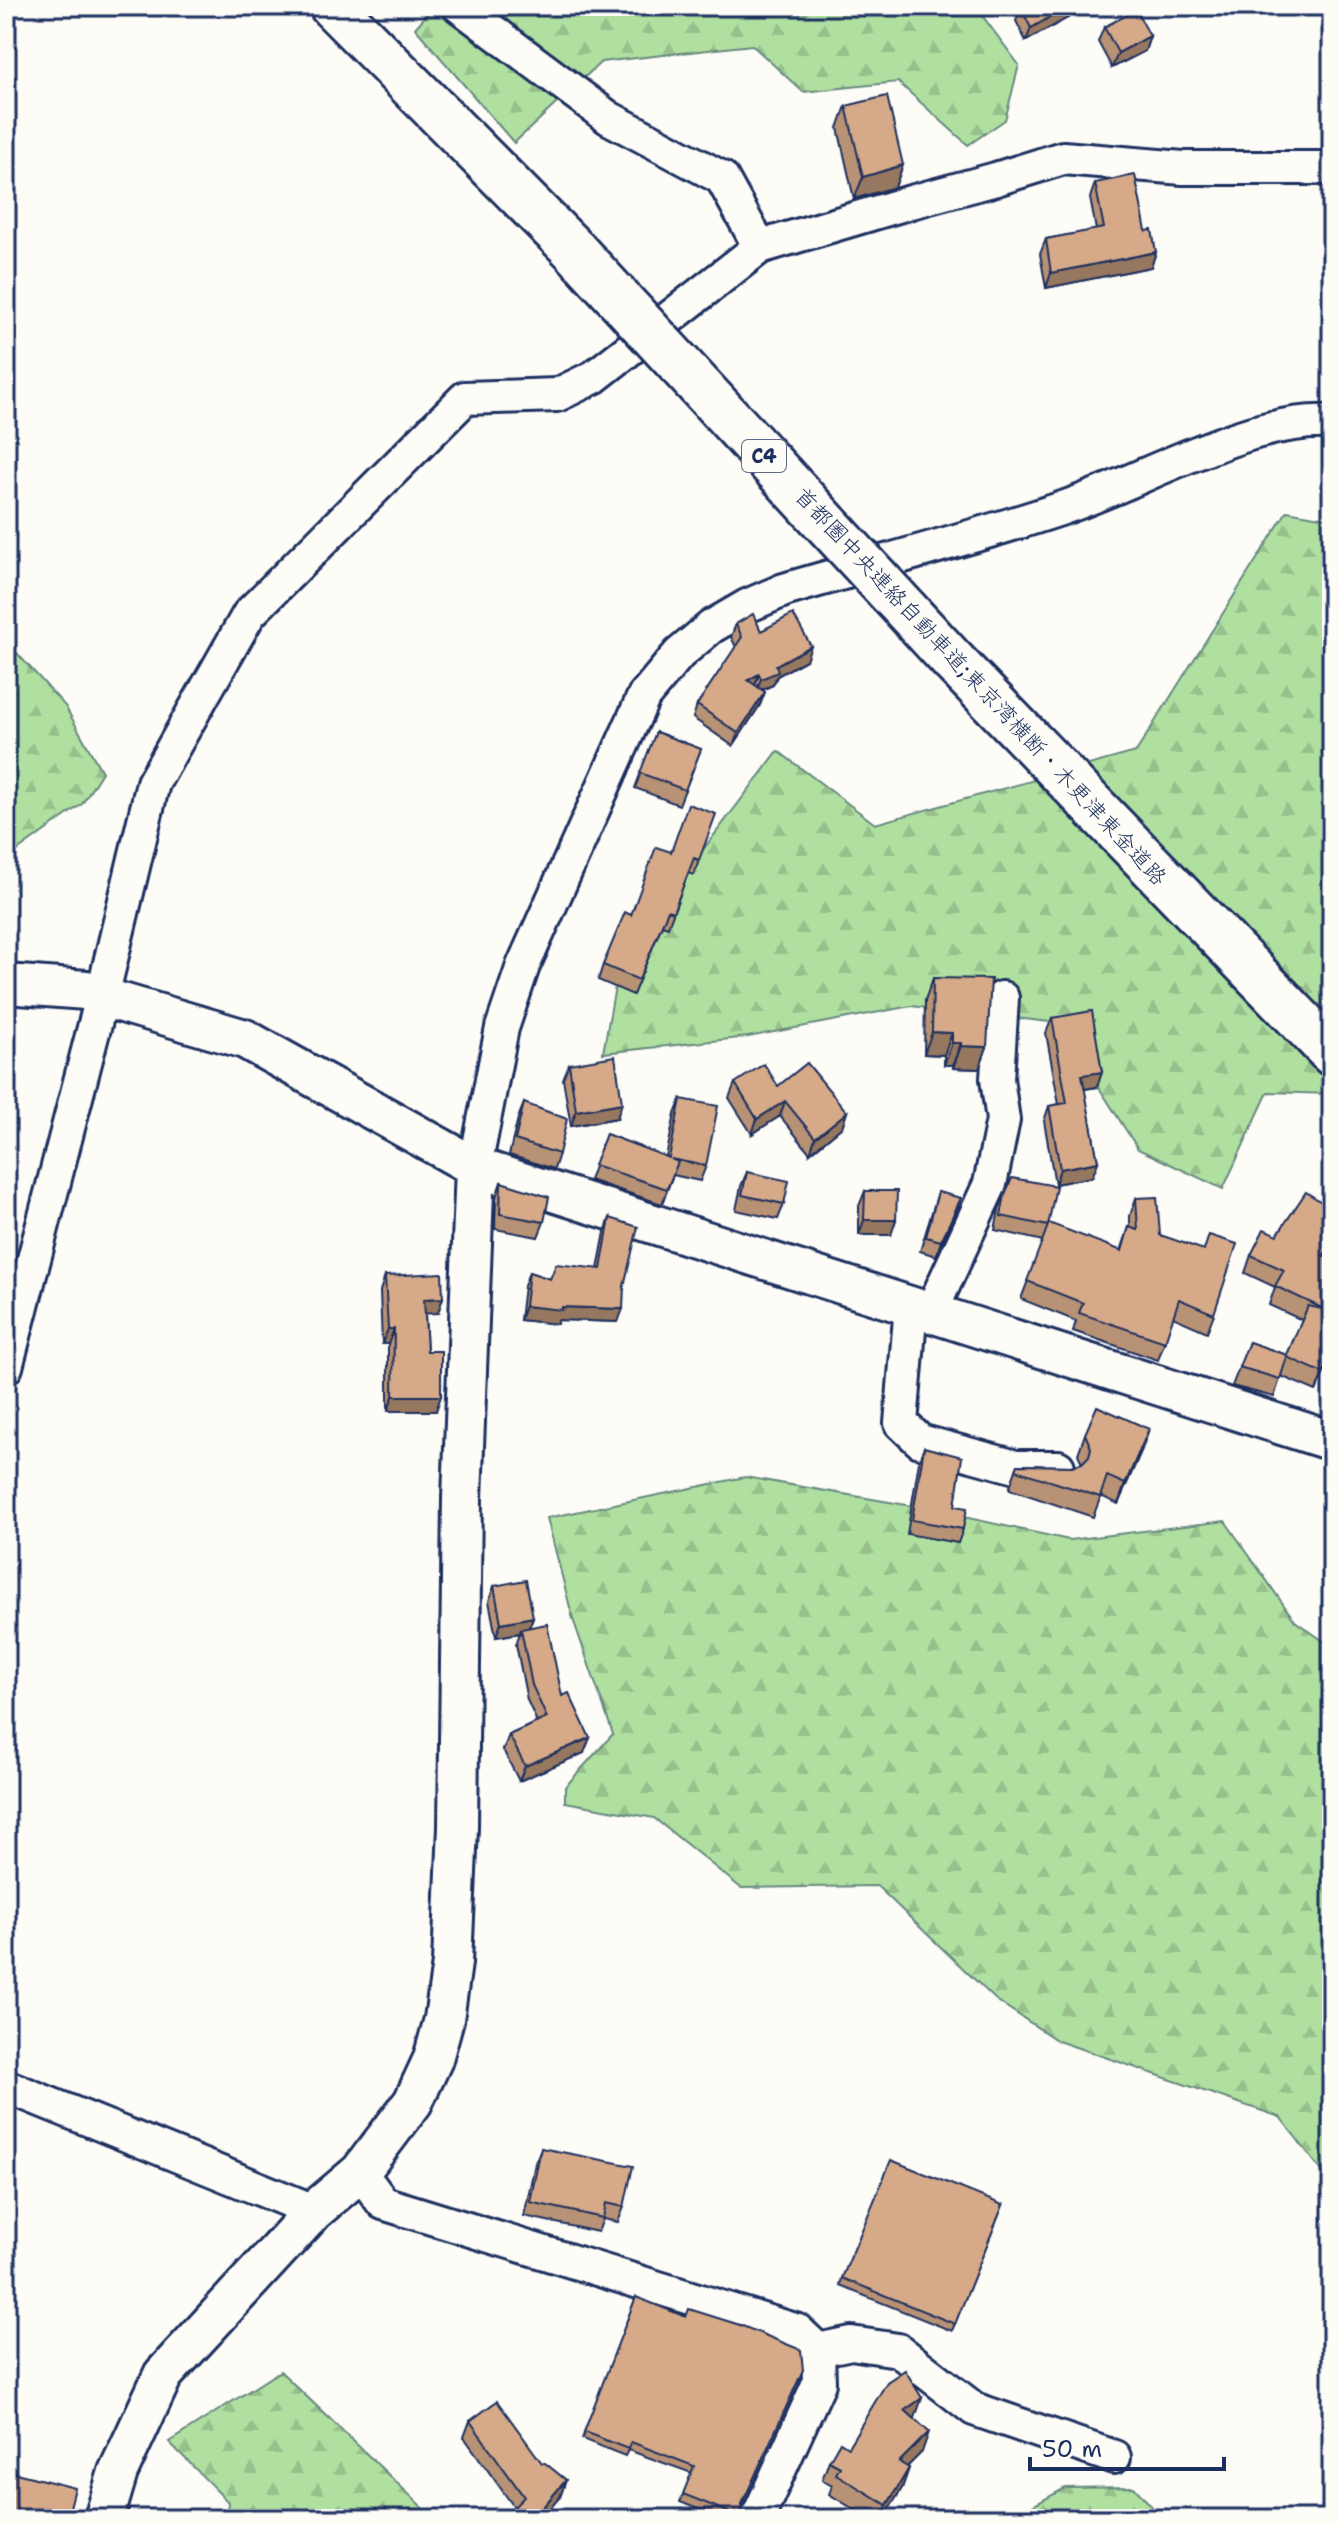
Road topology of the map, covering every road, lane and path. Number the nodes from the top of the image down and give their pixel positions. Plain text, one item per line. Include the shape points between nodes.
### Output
1 (332, 6) edge
2 (459, 6) edge
3 (1332, 168) edge
4 (760, 247) junction
5 (1332, 422) edge
6 (6, 984) edge
7 (102, 997) junction
8 (1002, 998) dead end
9 (1332, 1053) edge
10 (475, 1167) junction
11 (921, 1309) junction
12 (6, 1367) edge
13 (1332, 1441) edge
14 (1065, 1467) edge
15 (6, 2086) edge
16 (360, 2172) junction
17 (314, 2211) junction
18 (818, 2350) junction
19 (1114, 2457) dead end
20 (104, 2519) edge
21 (757, 2519) edge

1 - 9 highway, 首都圏中央連絡自動車道;東京湾横断・木更津東金道路 / C4, bridge via 575,251 953,661
2 - 4 street via 609,118 722,178
3 - 4 street via 1183,168 1063,158
4 - 7 street via 594,377 557,395 465,398 249,614 153,783
5 - 10 street via 1305,420 1226,442 1062,509 784,590 711,627 679,654 644,696 523,966 502,1028
6 - 7 street via 86,990
7 - 10 street via 245,1039
7 - 12 street
8 - 11 street via 997,1079 1003,1120 990,1184
10 - 11 street
10 - 16 street via 452,1963 433,2059 413,2102
11 - 13 street
11 - 14 street via 901,1423 920,1441 1016,1467
15 - 17 street
16 - 17 street
16 - 18 street via 383,2203 798,2331
17 - 20 street via 163,2375 118,2472
18 - 19 street via 851,2343 898,2350 974,2409
18 - 21 street via 819,2383

